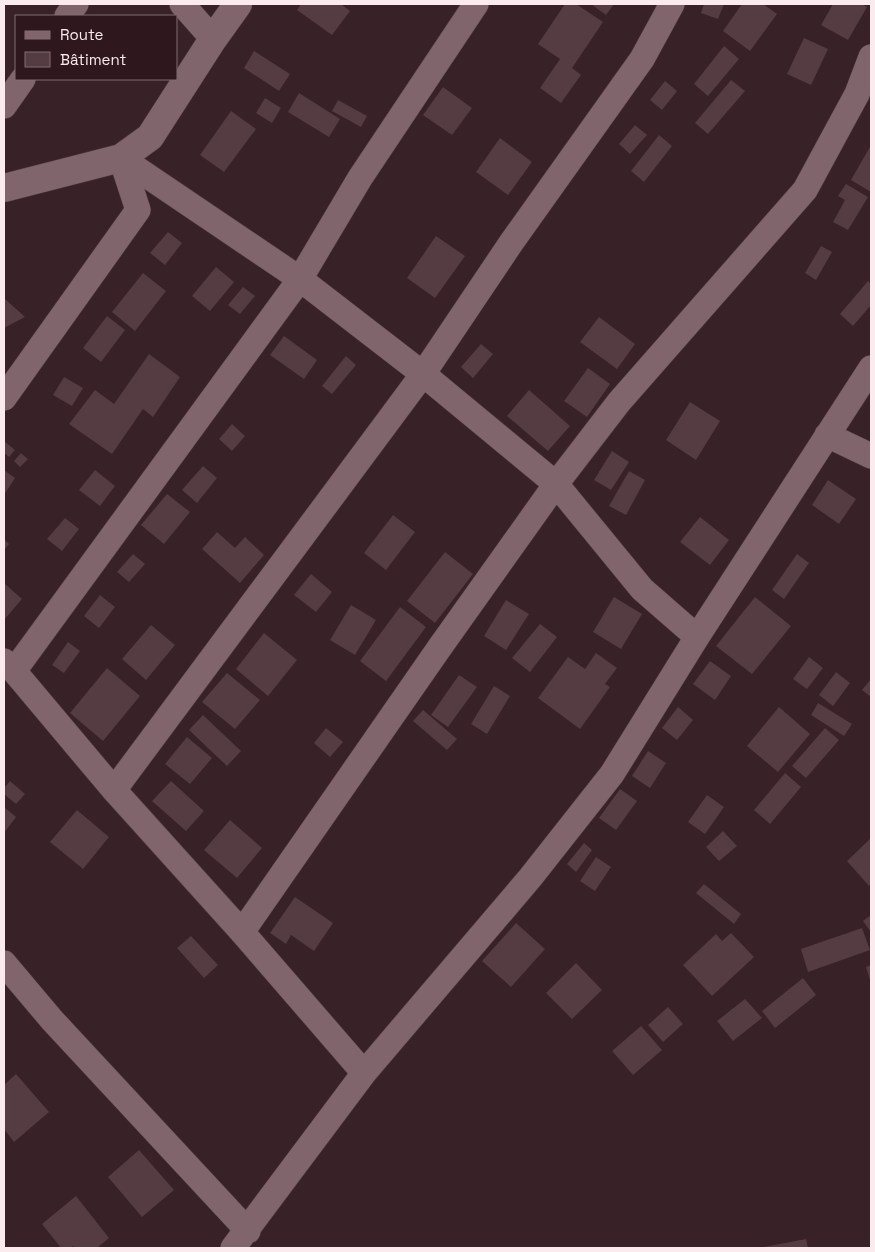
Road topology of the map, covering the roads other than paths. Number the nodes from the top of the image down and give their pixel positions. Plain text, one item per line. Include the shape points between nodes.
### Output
1 (76, 4) edge
2 (182, 4) edge
3 (238, 4) edge
4 (476, 4) edge
5 (672, 4) edge
6 (68, 15) edge
7 (213, 39) junction
8 (871, 57) edge
9 (22, 80) edge
10 (4, 106) edge
11 (121, 158) junction
12 (4, 188) edge
13 (300, 279) junction
14 (871, 368) edge
15 (424, 374) junction
16 (4, 398) edge
17 (827, 435) junction
18 (871, 456) edge
19 (556, 484) junction
20 (697, 637) junction
21 (9, 666) edge
22 (114, 790) junction
23 (242, 932) junction
24 (4, 963) edge
25 (364, 1073) junction
26 (240, 1240) edge

1 - 6 street
2 - 7 street
3 - 7 street
4 - 13 street via 360,178
5 - 15 street via 642,59 511,242
7 - 11 street via 150,137
8 - 19 street via 857,94 805,190 619,402
9 - 10 street
11 - 12 street
11 - 13 street
11 - 16 street via 138,210
13 - 15 street
13 - 21 street
14 - 17 street
15 - 19 street
15 - 22 street
17 - 18 street
17 - 20 street
19 - 20 street via 642,589
19 - 23 street
20 - 25 street via 612,774 530,878
21 - 22 street
22 - 23 street
23 - 25 street
24 - 26 street
25 - 26 street

